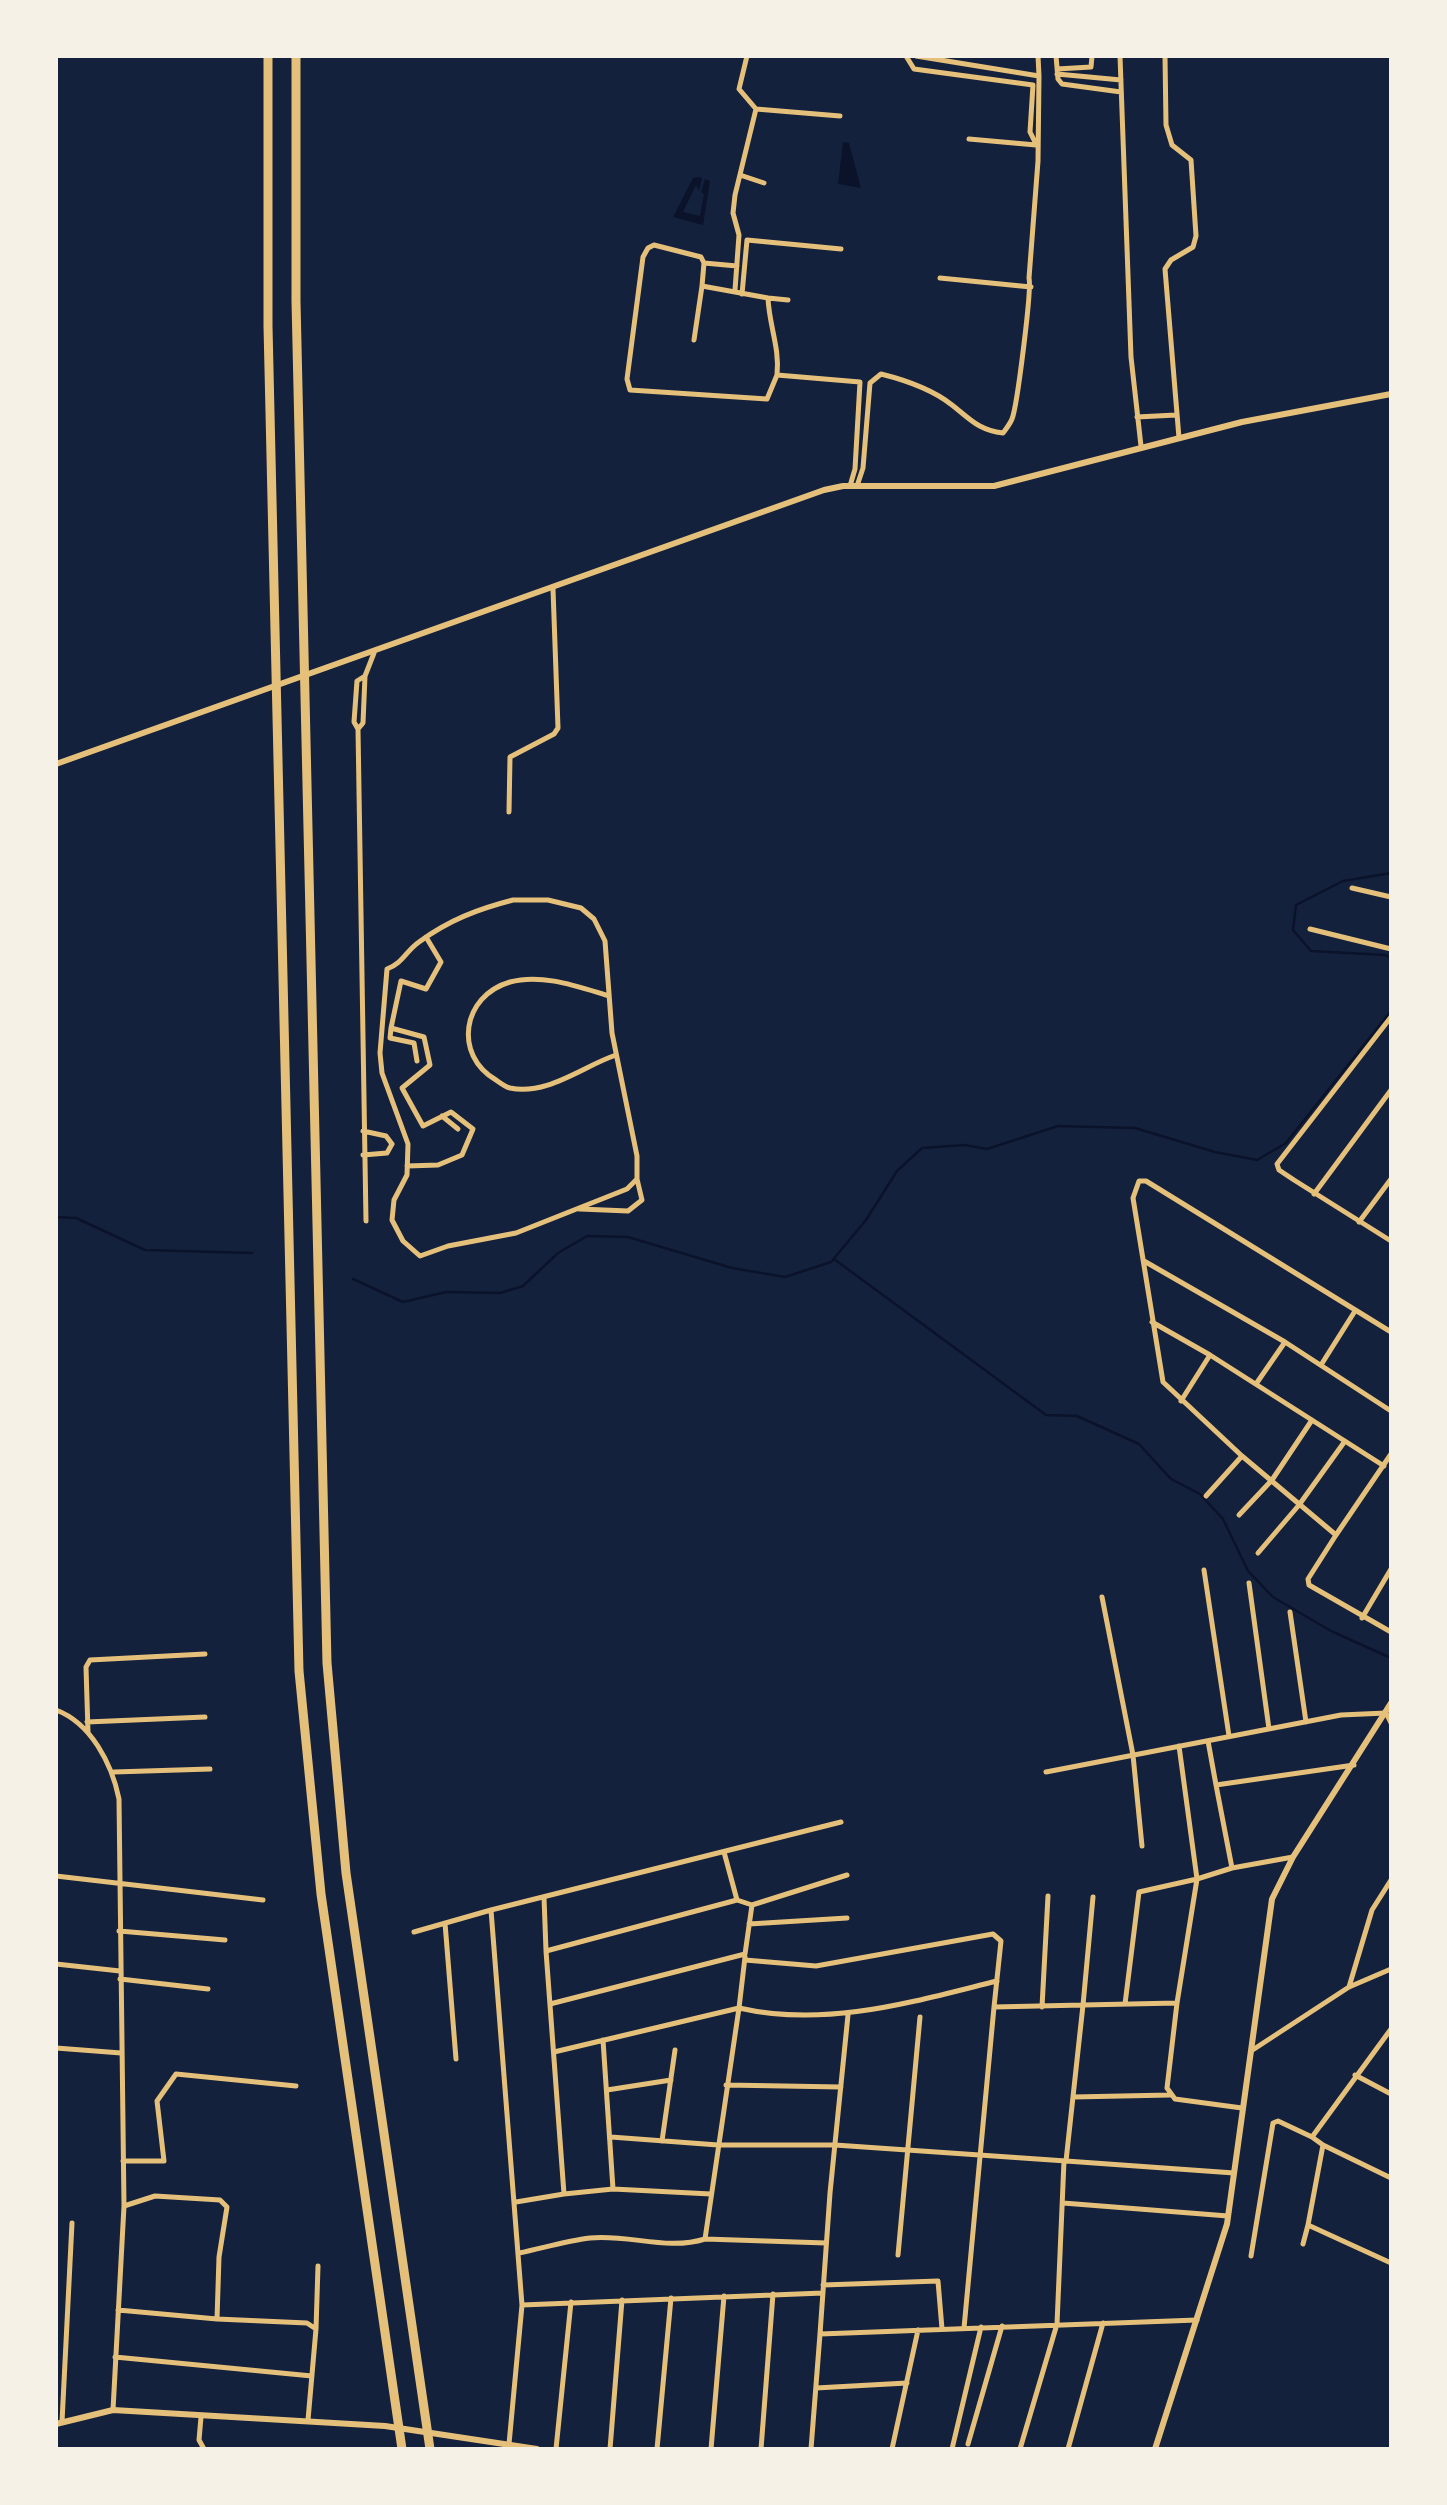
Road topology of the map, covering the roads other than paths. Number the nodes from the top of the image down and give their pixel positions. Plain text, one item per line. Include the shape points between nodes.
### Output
1 (268, 56) edge
2 (296, 56) edge
3 (747, 56) edge
4 (906, 56) edge
5 (916, 56) edge
6 (1038, 56) edge
7 (1056, 56) edge
8 (1092, 56) edge
9 (1120, 56) edge
10 (1165, 56) edge
11 (1057, 72) junction
12 (1039, 76) junction
13 (1121, 80) junction
14 (1121, 92) junction
15 (756, 109) junction
16 (840, 116) dead end
17 (969, 139) dead end
18 (1036, 145) junction
19 (740, 175) junction
20 (764, 183) dead end
21 (841, 249) dead end
22 (704, 263) junction
23 (737, 266) junction
24 (940, 278) dead end
25 (702, 286) junction
26 (1031, 287) junction
27 (735, 290) junction
28 (742, 294) junction
29 (768, 298) junction
30 (788, 300) dead end
31 (694, 340) dead end
32 (777, 375) junction
33 (1391, 394) edge
34 (1176, 415) junction
35 (1137, 417) junction
36 (1179, 438) junction
37 (1141, 446) junction
38 (853, 486) junction
39 (553, 589) junction
40 (374, 653) junction
41 (56, 764) edge
42 (509, 812) dead end
43 (1352, 888) dead end
44 (1391, 897) edge
45 (1310, 929) dead end
46 (426, 937) junction
47 (1391, 949) edge
48 (609, 996) junction
49 (1391, 1017) edge
50 (391, 1028) junction
51 (616, 1055) junction
52 (418, 1061) dead end
53 (1391, 1090) edge
54 (442, 1116) junction
55 (458, 1129) dead end
56 (363, 1131) junction
57 (392, 1144) junction
58 (408, 1144) junction
59 (363, 1155) junction
60 (407, 1166) junction
61 (638, 1179) junction
62 (1391, 1179) edge
63 (1314, 1194) junction
64 (578, 1209) junction
65 (366, 1221) dead end
66 (1359, 1222) junction
67 (1391, 1241) edge
68 (1144, 1261) junction
69 (1356, 1311) junction
70 (1152, 1322) junction
71 (1391, 1332) edge
72 (1285, 1342) junction
73 (1210, 1355) junction
74 (1321, 1365) junction
75 (1256, 1384) junction
76 (1181, 1401) junction
77 (1391, 1411) edge
78 (1312, 1420) junction
79 (1345, 1441) junction
80 (1391, 1454) edge
81 (1242, 1456) junction
82 (1384, 1466) junction
83 (1272, 1480) junction
84 (1206, 1496) dead end
85 (1299, 1505) junction
86 (1239, 1515) dead end
87 (1336, 1535) junction
88 (1258, 1553) dead end
89 (1204, 1570) dead end
90 (1391, 1570) edge
91 (1249, 1583) dead end
92 (1102, 1597) dead end
93 (1290, 1612) dead end
94 (1362, 1618) junction
95 (1391, 1632) edge
96 (205, 1654) dead end
97 (1391, 1703) edge
98 (56, 1710) edge
99 (1386, 1713) junction
100 (205, 1717) dead end
101 (1306, 1721) junction
102 (88, 1722) junction
103 (1391, 1723) edge
104 (1269, 1729) junction
105 (88, 1731) junction
106 (1229, 1736) junction
107 (1208, 1741) junction
108 (1179, 1746) junction
109 (1133, 1755) junction
110 (1353, 1765) junction
111 (210, 1769) dead end
112 (114, 1772) junction
113 (1046, 1772) dead end
114 (1216, 1785) junction
115 (841, 1822) dead end
116 (1142, 1846) dead end
117 (724, 1852) junction
118 (1293, 1857) junction
119 (1231, 1868) junction
120 (847, 1875) dead end
121 (56, 1876) edge
122 (1197, 1879) junction
123 (1391, 1880) edge
124 (121, 1884) junction
125 (1048, 1896) dead end
126 (544, 1897) junction
127 (1093, 1897) dead end
128 (263, 1900) dead end
129 (737, 1900) junction
130 (752, 1905) junction
131 (491, 1910) junction
132 (847, 1918) dead end
133 (445, 1923) junction
134 (749, 1924) junction
135 (119, 1931) junction
136 (414, 1932) dead end
137 (225, 1940) dead end
138 (546, 1951) junction
139 (745, 1957) junction
140 (56, 1964) edge
141 (1391, 1969) edge
142 (120, 1971) junction
143 (120, 1979) junction
144 (997, 1981) junction
145 (1349, 1987) junction
146 (208, 1989) dead end
147 (1177, 2003) junction
148 (550, 2004) junction
149 (1125, 2004) junction
150 (1083, 2005) junction
151 (739, 2007) junction
152 (995, 2007) junction
153 (1042, 2007) junction
154 (848, 2015) junction
155 (920, 2017) dead end
156 (1391, 2029) edge
157 (603, 2040) junction
158 (56, 2048) edge
159 (675, 2050) dead end
160 (1251, 2051) junction
161 (554, 2052) junction
162 (121, 2053) junction
163 (456, 2059) dead end
164 (1355, 2075) junction
165 (671, 2080) junction
166 (726, 2085) junction
167 (296, 2086) dead end
168 (841, 2087) junction
169 (607, 2091) junction
170 (1391, 2094) edge
171 (1170, 2095) junction
172 (1073, 2097) junction
173 (1242, 2108) junction
174 (611, 2137) junction
175 (1312, 2137) junction
176 (662, 2141) junction
177 (718, 2145) junction
178 (835, 2145) junction
179 (1323, 2145) junction
180 (906, 2150) junction
181 (980, 2155) junction
182 (123, 2161) junction
183 (1065, 2161) junction
184 (1234, 2174) junction
185 (1391, 2178) edge
186 (613, 2189) junction
187 (564, 2194) junction
188 (711, 2194) junction
189 (516, 2202) junction
190 (1063, 2203) junction
191 (124, 2206) junction
192 (1228, 2216) junction
193 (72, 2223) dead end
194 (1308, 2225) junction
195 (705, 2239) junction
196 (826, 2244) junction
197 (1303, 2244) dead end
198 (519, 2253) junction
199 (898, 2255) dead end
200 (1251, 2256) dead end
201 (1391, 2263) edge
202 (318, 2266) dead end
203 (824, 2285) junction
204 (823, 2293) junction
205 (773, 2294) junction
206 (724, 2295) junction
207 (671, 2298) junction
208 (622, 2300) junction
209 (571, 2302) junction
210 (522, 2305) junction
211 (118, 2310) junction
212 (217, 2319) junction
213 (1197, 2320) junction
214 (1103, 2323) junction
215 (1057, 2324) junction
216 (1002, 2326) junction
217 (981, 2327) junction
218 (964, 2328) junction
219 (316, 2329) junction
220 (942, 2329) junction
221 (918, 2330) junction
222 (820, 2334) junction
223 (115, 2357) junction
224 (312, 2376) junction
225 (906, 2383) junction
226 (816, 2388) junction
227 (113, 2410) junction
228 (201, 2417) junction
229 (308, 2420) junction
230 (59, 2423) edge
231 (509, 2444) junction
232 (968, 2444) dead end
233 (204, 2449) edge
234 (402, 2449) edge
235 (430, 2449) edge
236 (537, 2449) edge
237 (556, 2449) edge
238 (610, 2449) edge
239 (657, 2449) edge
240 (711, 2449) edge
241 (761, 2449) edge
242 (811, 2449) edge
243 (892, 2449) edge
244 (952, 2449) edge
245 (1020, 2449) edge
246 (1068, 2449) edge
247 (1155, 2449) edge

1 - 234 highway via 268,326 299,1671 321,1894
2 - 235 highway via 296,329 327,1663 346,1873
3 - 15 street via 739,89
4 - 18 street via 914,69 1033,85 1030,132
5 - 12 street
6 - 12 street
7 - 11 street
8 - 11 street via 1091,67
9 - 13 street
10 - 34 street via 1166,125 1172,145 1191,160 1196,236 1193,247 1165,269
11 - 13 street
11 - 14 street via 1062,84
12 - 18 street
13 - 14 street
14 - 35 street
15 - 16 street
15 - 19 street
17 - 18 street
18 - 26 street
19 - 20 street
19 - 23 street via 733,213 739,235
21 - 28 street via 747,240
22 - 23 street
22 - 25 street
22 - 32 street via 694,253 654,245 648,248 643,257 627,379 630,390 767,399
23 - 27 street
24 - 26 street
25 - 27 street
25 - 31 street
26 - 38 street via 1014,412 1003,433 978,428 929,391 881,374 870,383 863,468
27 - 28 street
28 - 29 street
29 - 30 street
29 - 32 street via 779,352
32 - 38 street via 860,382
33 - 36 street
34 - 35 street
34 - 36 street
35 - 37 street
36 - 37 street
37 - 38 street via 994,486
38 - 39 street via 792,499
39 - 40 street
39 - 42 street via 558,728 510,757
40 - 41 street
40 - 56 street via 365,676 363,723 358,729
43 - 44 street
45 - 47 street
46 - 48 street via 472,910 513,900 548,900 581,908 594,919 605,941
46 - 50 street via 441,962 426,989 401,981
46 - 58 street via 401,963 387,969 382,1000 382,1073
48 - 51 street
48 - 51 street via 533,979 509,983 475,1006 469,1024 470,1043 476,1061 488,1075 510,1088 563,1080
49 - 63 street via 1276,1164
50 - 52 street via 390,1038 414,1043
50 - 54 street via 424,1037 430,1065 402,1088 423,1126
51 - 61 street
53 - 63 street
54 - 55 street
54 - 60 street via 456,1113 473,1129 462,1155 438,1165
56 - 57 street via 386,1136
56 - 59 street
57 - 58 street
57 - 59 street via 387,1153
58 - 60 street
59 - 65 street
60 - 64 street via 392,1220 403,1241 419,1256 516,1233
61 - 64 street via 627,1189
61 - 64 street via 642,1200 628,1211
62 - 66 street
63 - 66 street
66 - 67 street
68 - 69 street via 1133,1198 1139,1181 1146,1181
68 - 70 street
68 - 72 street
69 - 71 street
69 - 74 street
70 - 73 street
70 - 76 street via 1163,1382
72 - 74 street
72 - 75 street
73 - 75 street
73 - 76 street
74 - 77 street
75 - 78 street
76 - 81 street
78 - 79 street
78 - 83 street
79 - 82 street
79 - 85 street
80 - 82 street
81 - 83 street
81 - 84 street
82 - 87 street
83 - 85 street
83 - 86 street
85 - 87 street
85 - 88 street
87 - 94 street via 1308,1579 1310,1585
89 - 106 street
90 - 94 street
91 - 104 street
92 - 109 street
93 - 101 street
94 - 95 street
96 - 102 street via 90,1660 86,1667
97 - 99 street
98 - 105 street
99 - 101 street
99 - 103 street
99 - 110 street
100 - 102 street
101 - 104 street
102 - 105 street
104 - 106 street
105 - 112 street
106 - 107 street
107 - 108 street
107 - 114 street
108 - 109 street
108 - 122 street
109 - 113 street
109 - 116 street
110 - 114 street
110 - 118 street
111 - 112 street
112 - 124 street
114 - 119 street
115 - 117 street
117 - 126 street
117 - 129 street
118 - 119 street
118 - 160 street via 1272,1899
119 - 122 street
120 - 130 street
121 - 124 street
122 - 147 street
122 - 149 street via 1139,1892
123 - 145 street via 1372,1910
124 - 128 street
124 - 135 street
125 - 153 street
126 - 131 street
126 - 138 street
127 - 150 street
129 - 130 street
129 - 138 street
130 - 134 street
131 - 133 street
131 - 189 street
132 - 134 street
133 - 136 street
133 - 163 street
134 - 139 street
135 - 137 street
135 - 142 street
138 - 148 street
139 - 144 street via 816,1966 993,1934 1001,1941
139 - 148 street
139 - 151 street
140 - 142 street
141 - 145 street
142 - 143 street
143 - 146 street
143 - 162 street
144 - 152 street
144 - 154 street
145 - 160 street
147 - 149 street
147 - 171 street via 1167,2088
148 - 161 street
149 - 150 street
150 - 153 street
150 - 172 street
151 - 154 street
151 - 157 street
151 - 166 street
152 - 153 street
152 - 181 street
154 - 168 street
155 - 180 street
156 - 164 street
157 - 161 street
157 - 169 street
158 - 162 street
159 - 165 street
160 - 173 street
161 - 187 street
162 - 182 street
164 - 170 street
164 - 175 street
165 - 169 street
165 - 176 street
166 - 168 street
166 - 177 street
167 - 182 street via 176,2074 157,2101 164,2161
168 - 178 street
169 - 174 street
171 - 172 street
171 - 173 street
172 - 183 street
173 - 184 street
174 - 176 street
174 - 186 street
175 - 179 street
175 - 200 street via 1278,2121 1273,2123
176 - 177 street
177 - 178 street
177 - 188 street
178 - 180 street
178 - 196 street
179 - 185 street
179 - 194 street
180 - 181 street
180 - 199 street
181 - 183 street
181 - 218 street
182 - 191 street
183 - 184 street
183 - 190 street
184 - 192 street
186 - 187 street
186 - 188 street
187 - 189 street
188 - 195 street
189 - 198 street
190 - 192 street
190 - 215 street
191 - 211 street
191 - 212 street via 155,2196 220,2200 227,2207 219,2257
192 - 213 street
193 - 230 street
194 - 197 street
194 - 201 street
195 - 196 street
195 - 198 street via 665,2244 590,2238
196 - 203 street
198 - 210 street
202 - 219 street
203 - 204 street
203 - 220 street via 938,2281
204 - 205 street
204 - 222 street
205 - 206 street
205 - 241 street
206 - 207 street
206 - 240 street
207 - 208 street
207 - 239 street
208 - 209 street
208 - 238 street
209 - 210 street
209 - 237 street
210 - 231 street
211 - 212 street
211 - 223 street
212 - 219 street via 307,2323
213 - 214 street
213 - 247 street
214 - 215 street
214 - 246 street
215 - 216 street
215 - 245 street
216 - 217 street
216 - 232 street
217 - 218 street
217 - 244 street
218 - 220 street
219 - 224 street
220 - 221 street
221 - 222 street
221 - 225 street
222 - 226 street
223 - 224 street
223 - 227 street
224 - 229 street
225 - 226 street
225 - 243 street
226 - 242 street
227 - 228 street
227 - 230 street
228 - 229 street
228 - 233 street via 199,2440
229 - 231 street
231 - 236 street

